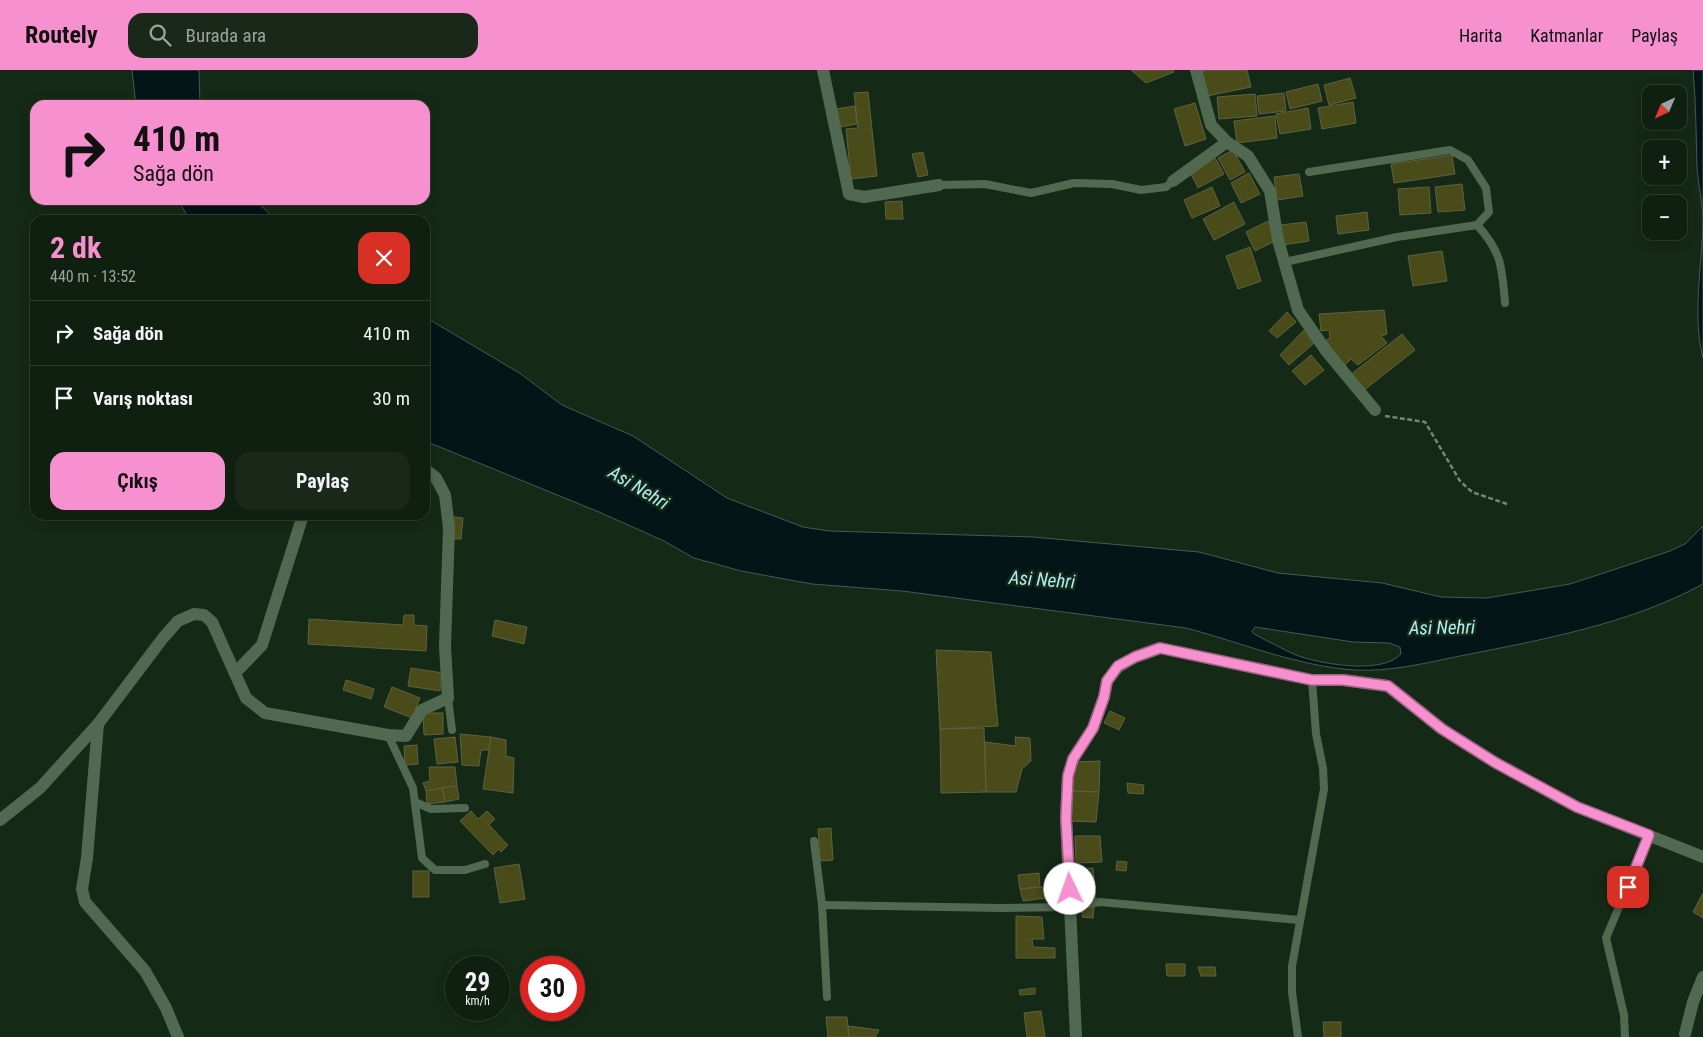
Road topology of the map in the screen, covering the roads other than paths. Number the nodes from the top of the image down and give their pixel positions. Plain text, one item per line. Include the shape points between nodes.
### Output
1 (823, 70) edge
2 (1196, 70) edge
3 (1227, 142) junction
4 (1309, 172) dead end
5 (1173, 181) joint
6 (939, 185) joint
7 (1477, 225) junction
8 (1285, 262) junction
9 (1505, 303) dead end
10 (1375, 410) road end
11 (430, 473) edge
12 (302, 520) edge
13 (236, 672) junction
14 (1312, 680) junction
15 (448, 698) junction
16 (98, 724) junction
17 (452, 730) dead end
18 (388, 735) junction
19 (415, 802) junction
20 (465, 808) dead end
21 (0, 820) edge
22 (1649, 835) junction
23 (814, 841) dead end
24 (1703, 857) edge
25 (485, 864) dead end
26 (822, 905) junction
27 (1071, 907) junction
28 (1299, 920) junction
29 (1703, 977) edge
30 (827, 997) dead end
31 (1684, 1034) dead end
32 (178, 1037) edge
33 (1076, 1037) edge
34 (1298, 1037) edge
35 (1625, 1037) edge

1 - 6 street via 849,194 864,197
2 - 3 street via 1211,125
3 - 5 street
3 - 8 street via 1248,156 1270,191
4 - 7 lane via 1450,150 1468,160 1486,188 1489,212
5 - 6 lane via 1166,188 1141,190 1112,184 1074,183 1031,193 985,184
7 - 8 lane via 1397,237
7 - 9 lane via 1501,260
8 - 10 street via 1298,310 1327,352
11 - 15 street via 445,495 449,528 445,646
12 - 13 street via 262,645
13 - 16 street via 212,622 204,614 194,614 178,621 163,638
13 - 18 street via 246,698 265,713
14 - 22 street via 1388,686 1442,729 1496,763 1577,807
14 - 27 street via 1160,648 1118,666 1107,681 1093,728 1073,759 1068,776 1066,818
14 - 28 lane via 1324,789
15 - 17 lane
15 - 18 street via 422,710 406,736
16 - 21 street via 40,788
16 - 32 street via 82,889 85,902 145,971
18 - 19 lane via 413,788
19 - 20 lane via 431,809
19 - 25 lane via 422,858 435,870 465,870
22 - 24 street
22 - 35 lane via 1606,938 1624,1015
23 - 26 lane
26 - 27 lane
26 - 30 lane
27 - 28 lane via 1100,902
27 - 33 street
28 - 34 lane via 1292,966
29 - 31 street

